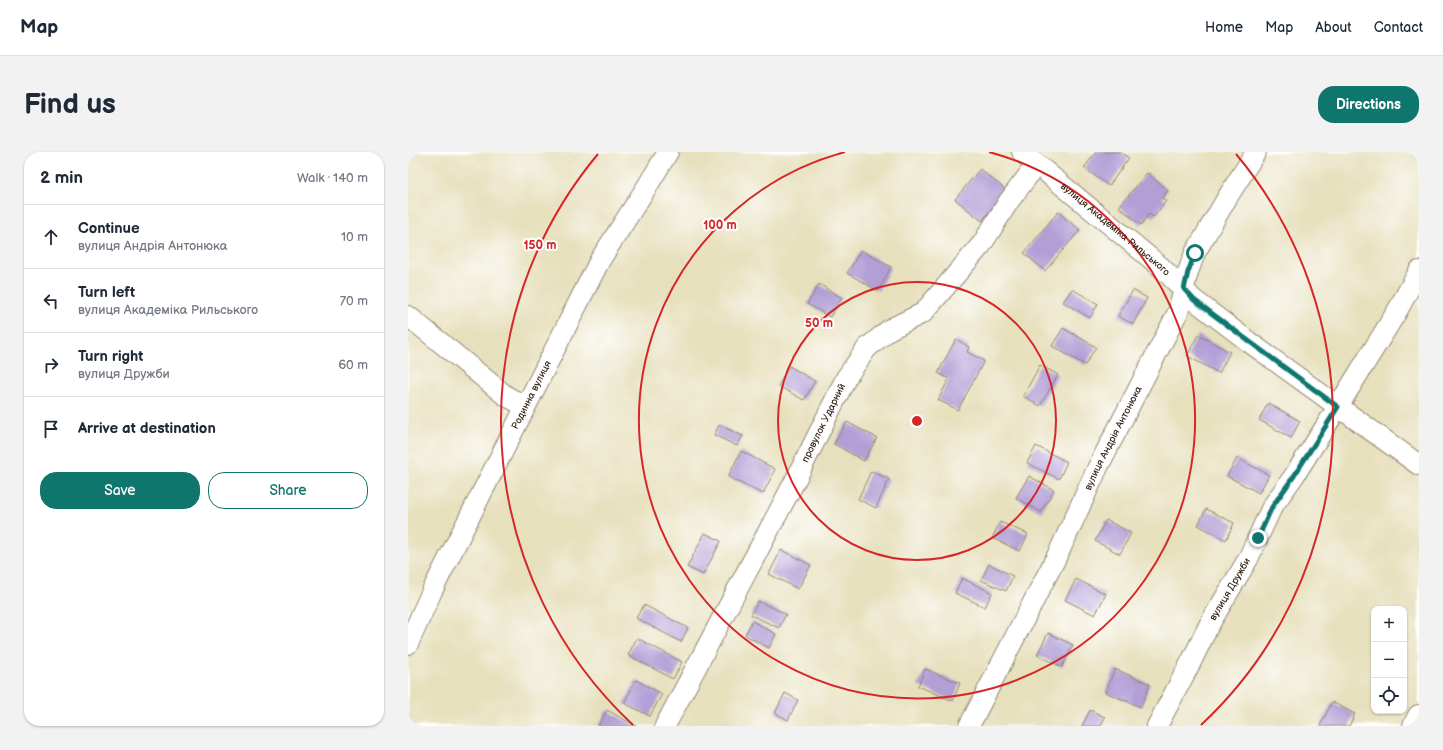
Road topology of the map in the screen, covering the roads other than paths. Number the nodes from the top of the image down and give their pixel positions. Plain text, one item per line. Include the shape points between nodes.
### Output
1 (668, 152) edge
2 (1256, 152) edge
3 (1029, 158) edge
4 (1419, 271) edge
5 (1184, 289) junction
6 (408, 316) edge
7 (525, 406) junction
8 (1338, 407) junction
9 (1419, 465) edge
10 (408, 644) edge
11 (1419, 716) edge
12 (665, 726) edge
13 (969, 726) edge
14 (1157, 726) edge
15 (1414, 726) edge

1 - 7 street, Родинна вулиця via 600,260
2 - 5 street, вулиця Андрія Антонюка via 1195,253
3 - 5 street, вулиця Академіка Рильського
3 - 12 street, провулок Ударний via 1009,200 982,244 924,314 890,329 866,348 846,378
4 - 8 street, вулиця Дружби
5 - 8 street, вулиця Академіка Рильського via 1194,300
5 - 13 street, вулиця Андрія Антонюка via 1178,312
6 - 7 street via 506,396
7 - 10 street, Родинна вулиця
8 - 9 street, вулиця Академіка Рильського
8 - 14 street, вулиця Дружби via 1272,507 1248,559 1209,625
11 - 15 street

